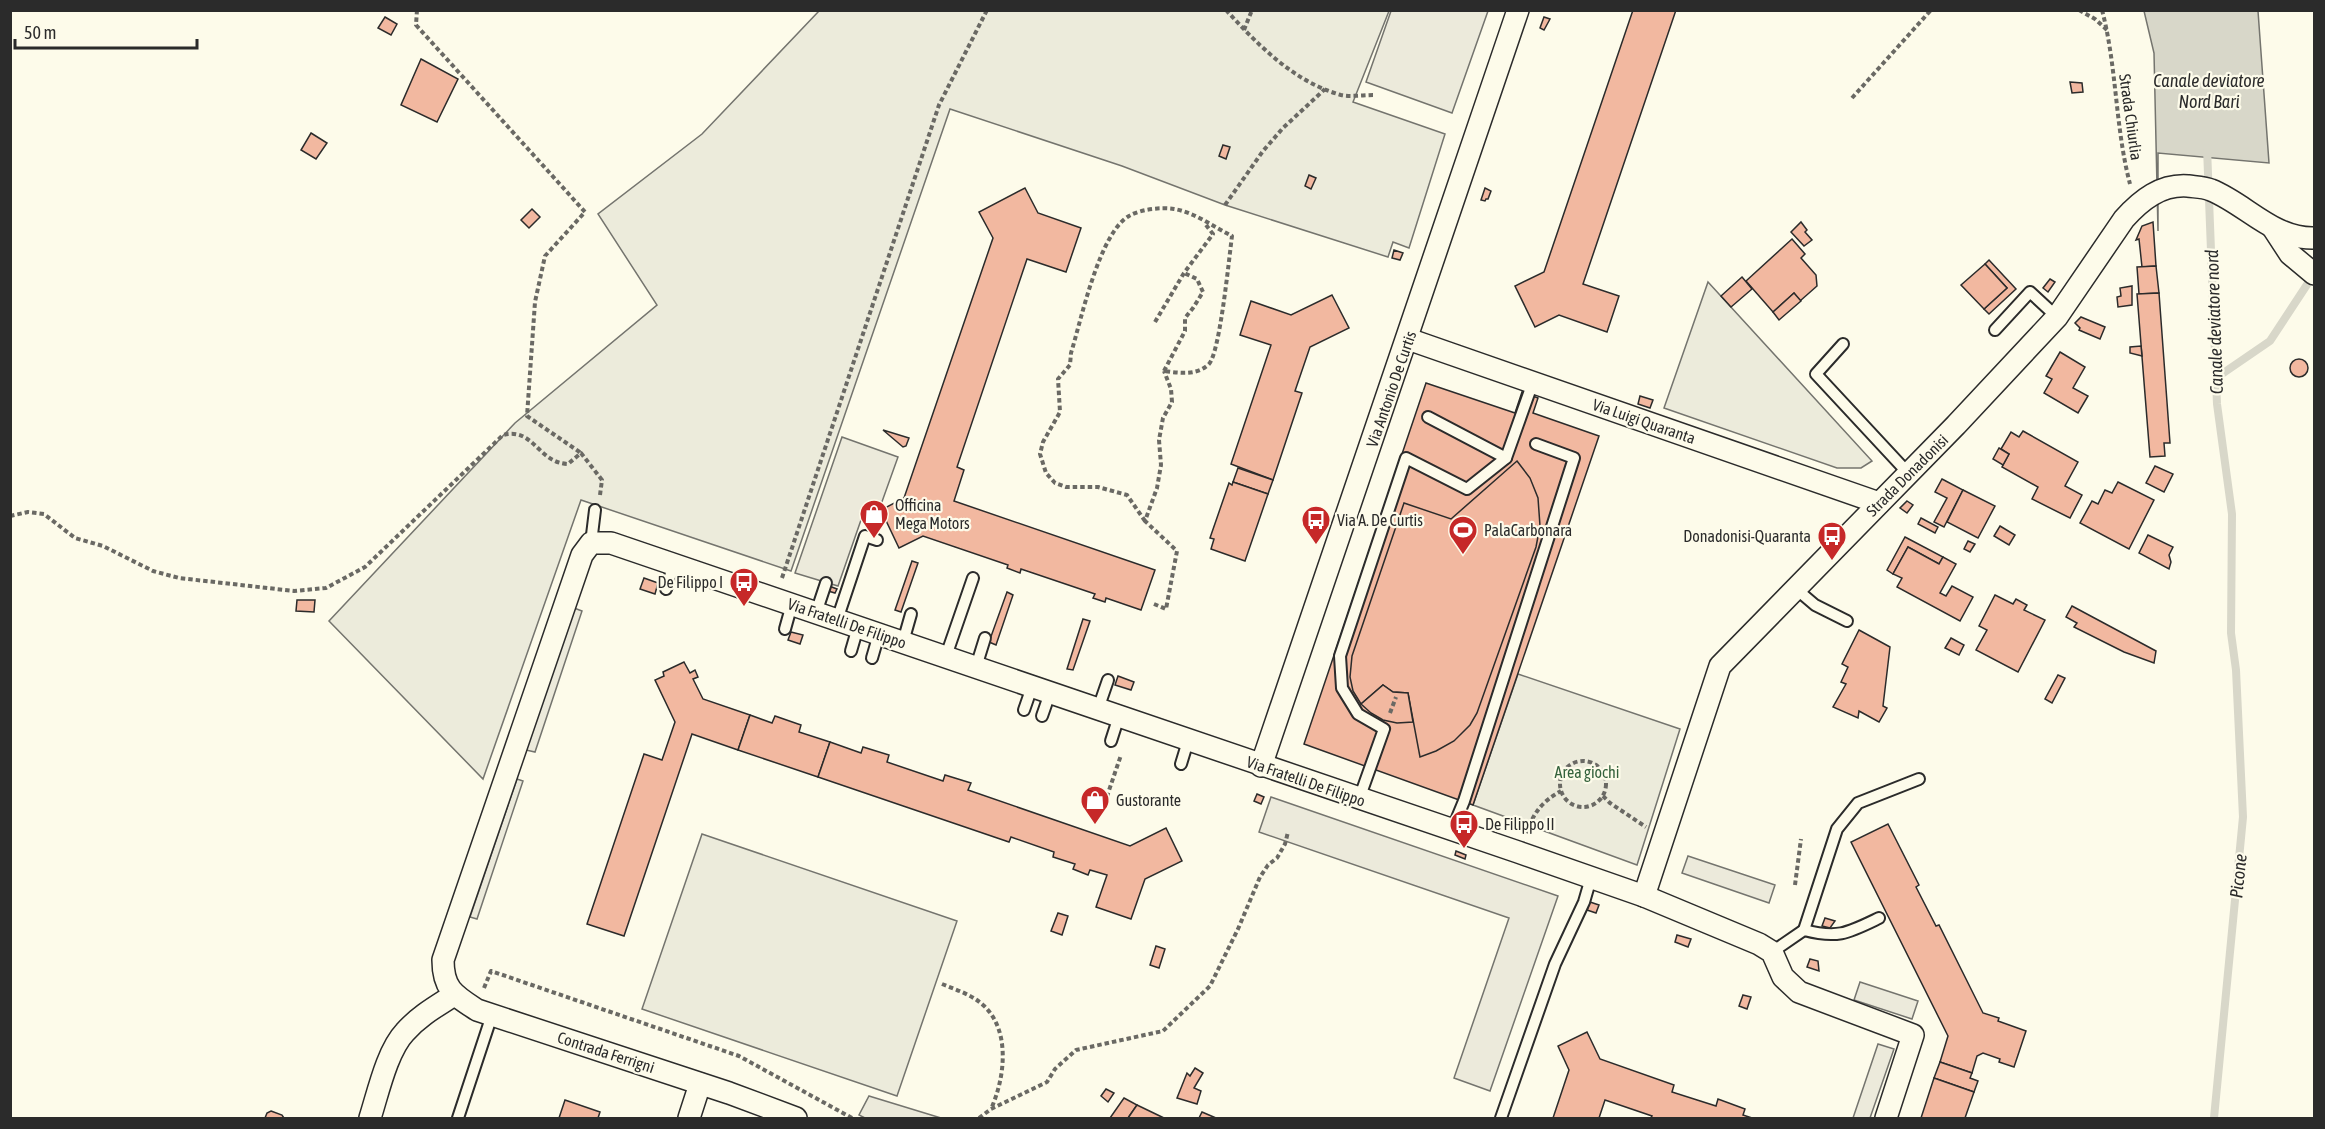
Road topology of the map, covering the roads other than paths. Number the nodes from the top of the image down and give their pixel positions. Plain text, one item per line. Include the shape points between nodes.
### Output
1 (1518, 10) edge
2 (2273, 228) junction
3 (2314, 238) edge
4 (2314, 274) edge
5 (2057, 317) junction
6 (1995, 330) dead end
7 (1408, 339) junction
8 (1843, 344) dead end
9 (1533, 382) junction
10 (1428, 417) dead end
11 (1536, 444) dead end
12 (1506, 458) junction
13 (1908, 473) junction
14 (1879, 503) junction
15 (595, 510) road end
16 (877, 540) dead end
17 (591, 543) junction
18 (674, 564) junction
19 (973, 578) dead end
20 (826, 582) dead end
21 (1795, 588) junction
22 (666, 589) dead end
23 (784, 602) junction
24 (816, 613) junction
25 (911, 614) dead end
26 (837, 620) junction
27 (1847, 621) dead end
28 (858, 627) junction
29 (785, 629) dead end
30 (879, 634) junction
31 (985, 638) dead end
32 (903, 642) junction
33 (851, 651) dead end
34 (946, 657) junction
35 (872, 658) dead end
36 (976, 667) junction
37 (1108, 680) dead end
38 (1041, 690) junction
39 (1098, 709) junction
40 (1024, 710) dead end
41 (1042, 716) dead end
42 (1126, 719) junction
43 (1111, 741) dead end
44 (1188, 741) junction
45 (1181, 764) dead end
46 (1261, 766) junction
47 (1919, 779) dead end
48 (1359, 799) junction
49 (1452, 830) junction
50 (1591, 878) junction
51 (1644, 896) junction
52 (1879, 918) dead end
53 (1804, 930) junction
54 (1772, 952) junction
55 (454, 995) junction
56 (484, 1012) junction
57 (700, 1084) junction
58 (370, 1119) edge
59 (458, 1119) edge
60 (689, 1119) edge
61 (796, 1119) edge
62 (1501, 1119) edge
63 (1886, 1119) edge

1 - 7 street, Via Antonio De Curtis
2 - 3 street, Strada Donadonisi
2 - 4 street, Strada Donadonisi via 2290,254
2 - 5 street, Strada Donadonisi via 2208,188 2175,185 2162,190 2136,206 2124,219
5 - 6 lane via 2030,292
5 - 13 street, Strada Donadonisi
7 - 9 street, Via Luigi Quaranta
7 - 46 street, Via Antonio De Curtis
8 - 13 lane via 1816,374
9 - 12 lane
9 - 14 street, Via Luigi Quaranta
10 - 12 lane
11 - 49 lane via 1574,458
12 - 48 lane via 1467,489 1406,458 1340,656 1342,688 1358,714 1384,729
13 - 14 street, Strada Donadonisi
14 - 21 street, Strada Donadonisi
15 - 17 lane
16 - 26 lane via 865,536
17 - 18 street, Via Fratelli De Filippo via 611,543
17 - 55 street via 582,555 443,960 443,977
18 - 22 lane
18 - 23 street, Via Fratelli De Filippo
19 - 34 lane
20 - 24 lane
21 - 27 lane via 1815,605
21 - 51 street, Strada Donadonisi via 1720,666
23 - 24 street, Via Fratelli De Filippo
23 - 29 lane
24 - 26 street, Via Fratelli De Filippo
25 - 32 lane
26 - 28 street, Via Fratelli De Filippo
28 - 30 street, Via Fratelli De Filippo
28 - 33 lane
30 - 32 street, Via Fratelli De Filippo
30 - 35 lane
31 - 36 lane
32 - 34 street, Via Fratelli De Filippo
34 - 36 street, Via Fratelli De Filippo
36 - 38 street, Via Fratelli De Filippo
37 - 39 lane
38 - 39 street, Via Fratelli De Filippo
38 - 40 lane
38 - 41 lane
39 - 42 street, Via Fratelli De Filippo
42 - 43 lane
42 - 44 street, Via Fratelli De Filippo
44 - 45 lane
44 - 46 street, Via Fratelli De Filippo
46 - 48 street, Via Fratelli De Filippo
47 - 53 lane via 1858,803 1837,829
48 - 49 street, Via Fratelli De Filippo
49 - 50 street, Via Fratelli De Filippo
50 - 51 street, Via Fratelli De Filippo
50 - 62 lane via 1555,964
51 - 54 street, Via Fratelli De Filippo
52 - 53 lane via 1847,933 1825,935
53 - 54 lane
54 - 63 street via 1783,977 1799,992 1913,1035
55 - 56 street, Contrada Ferrigni
55 - 58 street via 403,1034 389,1061
56 - 57 street, Contrada Ferrigni
56 - 59 lane
57 - 60 street
57 - 61 street, Contrada Ferrigni

